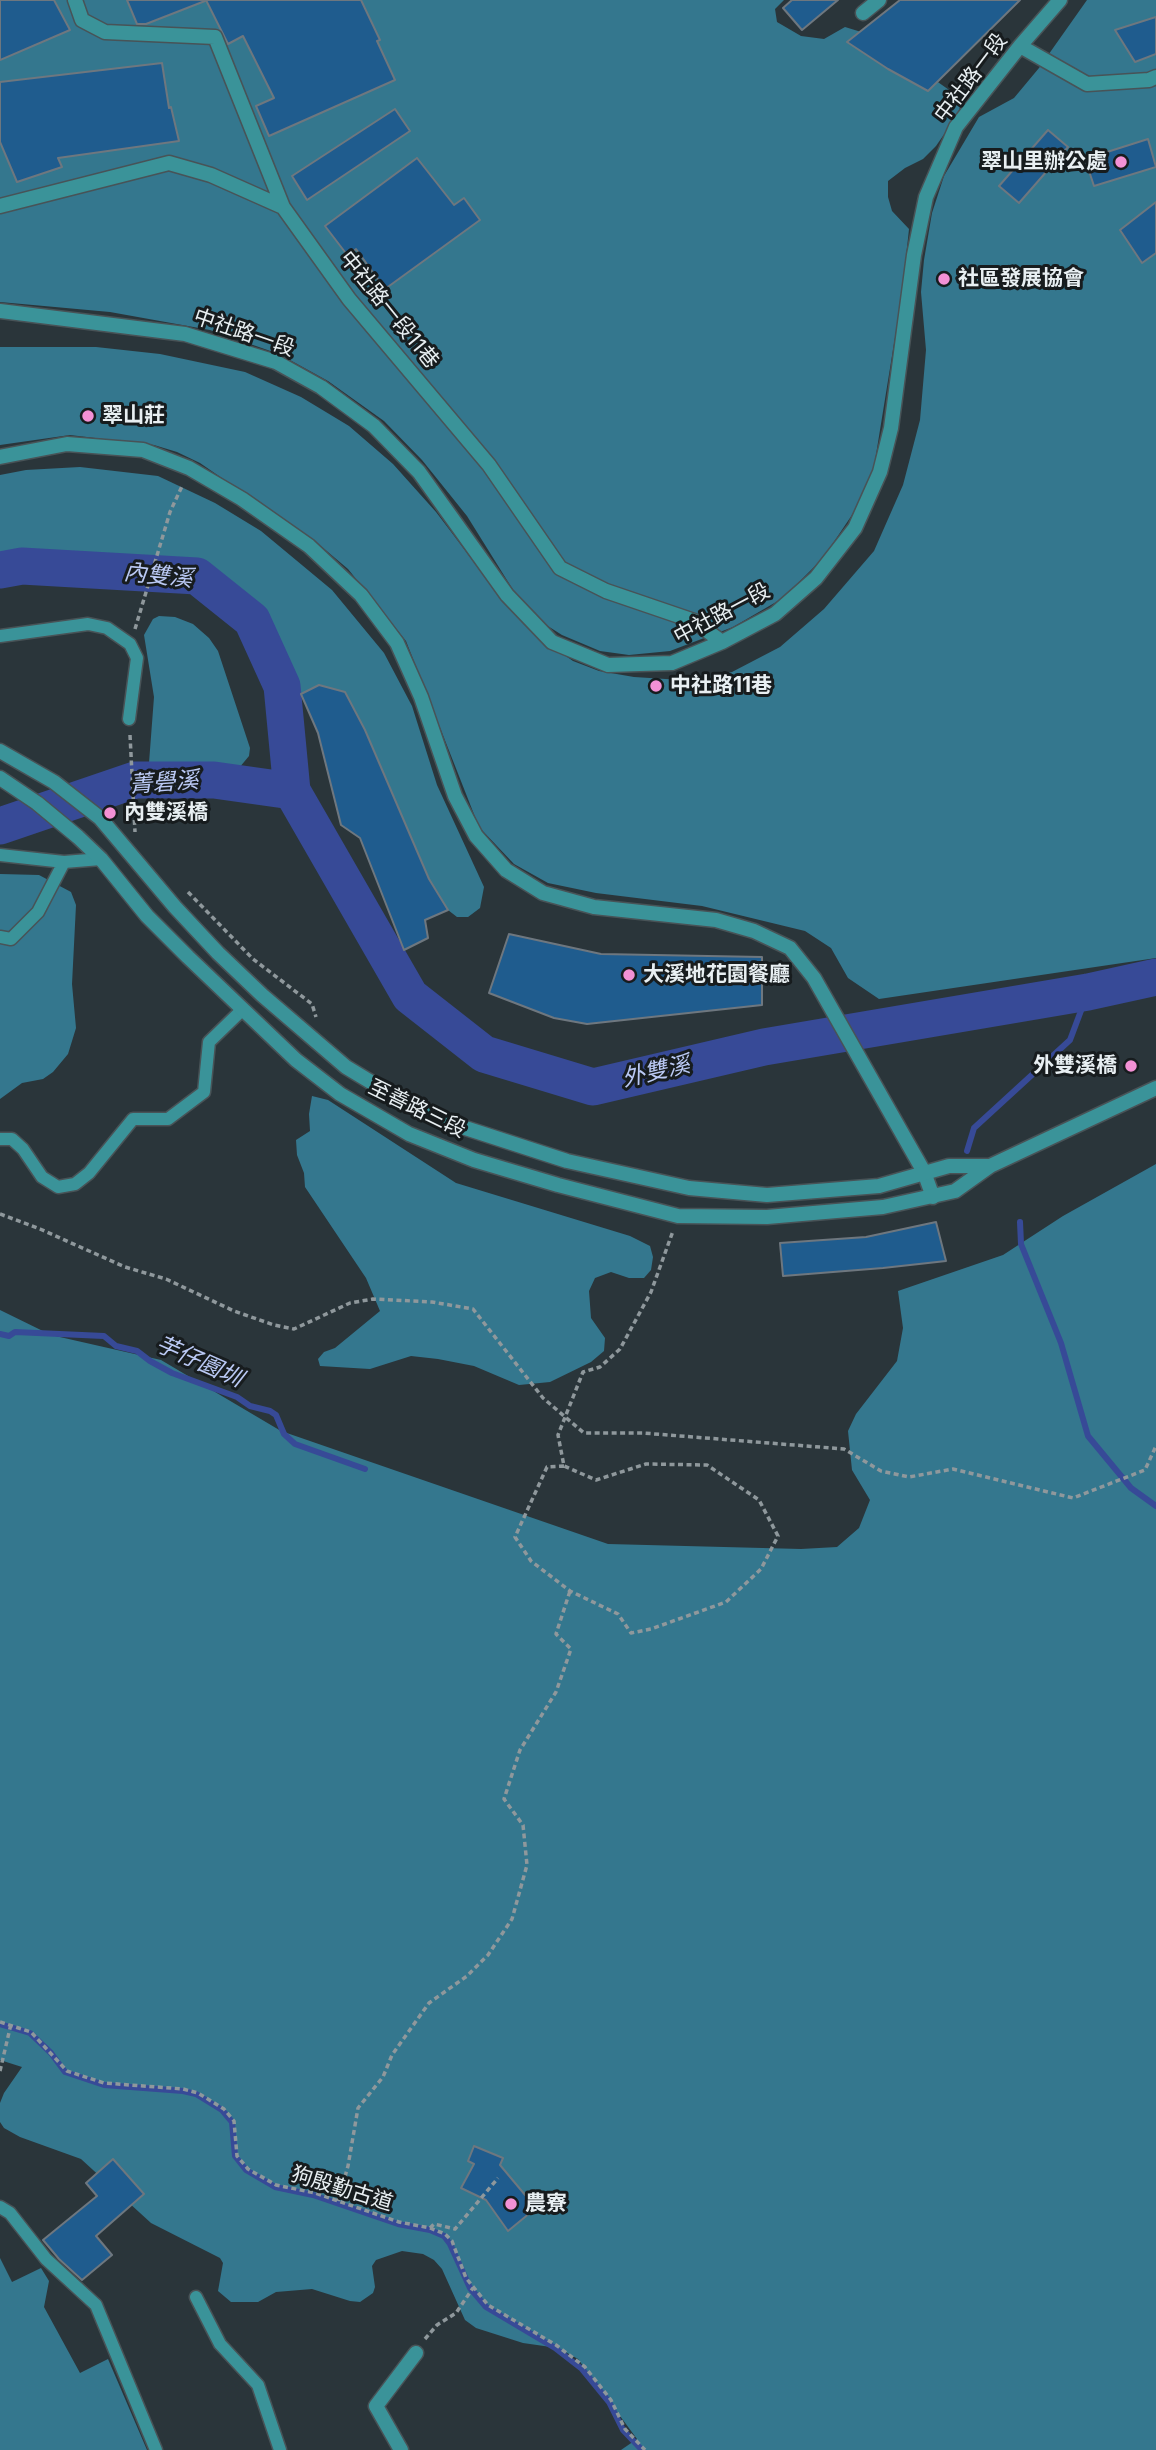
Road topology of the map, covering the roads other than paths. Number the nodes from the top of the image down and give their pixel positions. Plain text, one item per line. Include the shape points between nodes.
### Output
1 (75, 0) edge
2 (879, 0) edge
3 (1060, 0) edge
4 (863, 13) dead end
5 (1020, 46) junction
6 (1156, 77) edge
7 (0, 206) edge
8 (282, 207) junction
9 (0, 311) edge
10 (0, 457) edge
11 (0, 636) edge
12 (722, 642) junction
13 (129, 719) road end
14 (0, 751) edge
15 (0, 778) edge
16 (0, 855) edge
17 (101, 859) junction
18 (64, 862) junction
19 (0, 937) edge
20 (242, 1010) junction
21 (1156, 1088) edge
22 (0, 1139) edge
23 (990, 1166) junction
24 (924, 1172) junction
25 (933, 1197) junction
26 (0, 2207) edge
27 (196, 2297) dead end
28 (416, 2353) road end
29 (156, 2450) edge
30 (281, 2450) edge
31 (401, 2450) edge

1 - 8 street, 中社路一段11巷 via 82,20 105,32 215,37
2 - 4 street
3 - 5 street, 中社路一段
5 - 6 street via 1087,84
5 - 12 street, 中社路一段 via 956,127 926,197 891,428 880,472 855,528 816,578 775,614
7 - 8 street via 169,163 211,175
8 - 12 street, 中社路一段11巷 via 349,299 489,465 560,568 606,591 694,621
9 - 12 street, 中社路一段 via 185,334 276,362 321,387 374,426 419,472 507,596 552,642 608,665 672,663
10 - 24 street via 67,444 143,450 189,467 309,546 361,595 397,643 455,796 476,836 506,870 543,892 594,907 716,920 790,948 814,978
11 - 13 lane via 88,624 107,628 130,644 137,658
14 - 24 street, 至善路三段 via 54,782 100,818 218,953 346,1067 453,1124 568,1161 689,1188 767,1195 879,1186
15 - 17 street, 至善路三段 via 37,803
16 - 18 lane
17 - 18 lane
17 - 20 street, 至善路三段 via 148,916
18 - 19 lane via 38,912 11,939
20 - 22 lane via 209,1042 204,1092 168,1119 133,1119 75,1184 58,1187 42,1177 12,1139
20 - 25 street, 至善路三段 via 340,1094 408,1134 558,1185 678,1216 767,1217 883,1207
21 - 23 street
23 - 24 street, 至善路三段 via 949,1166
23 - 25 street, 至善路三段 via 955,1191
24 - 25 street
26 - 29 lane via 10,2213 46,2259 96,2305
27 - 30 lane via 220,2344 258,2385
28 - 31 street via 376,2406

